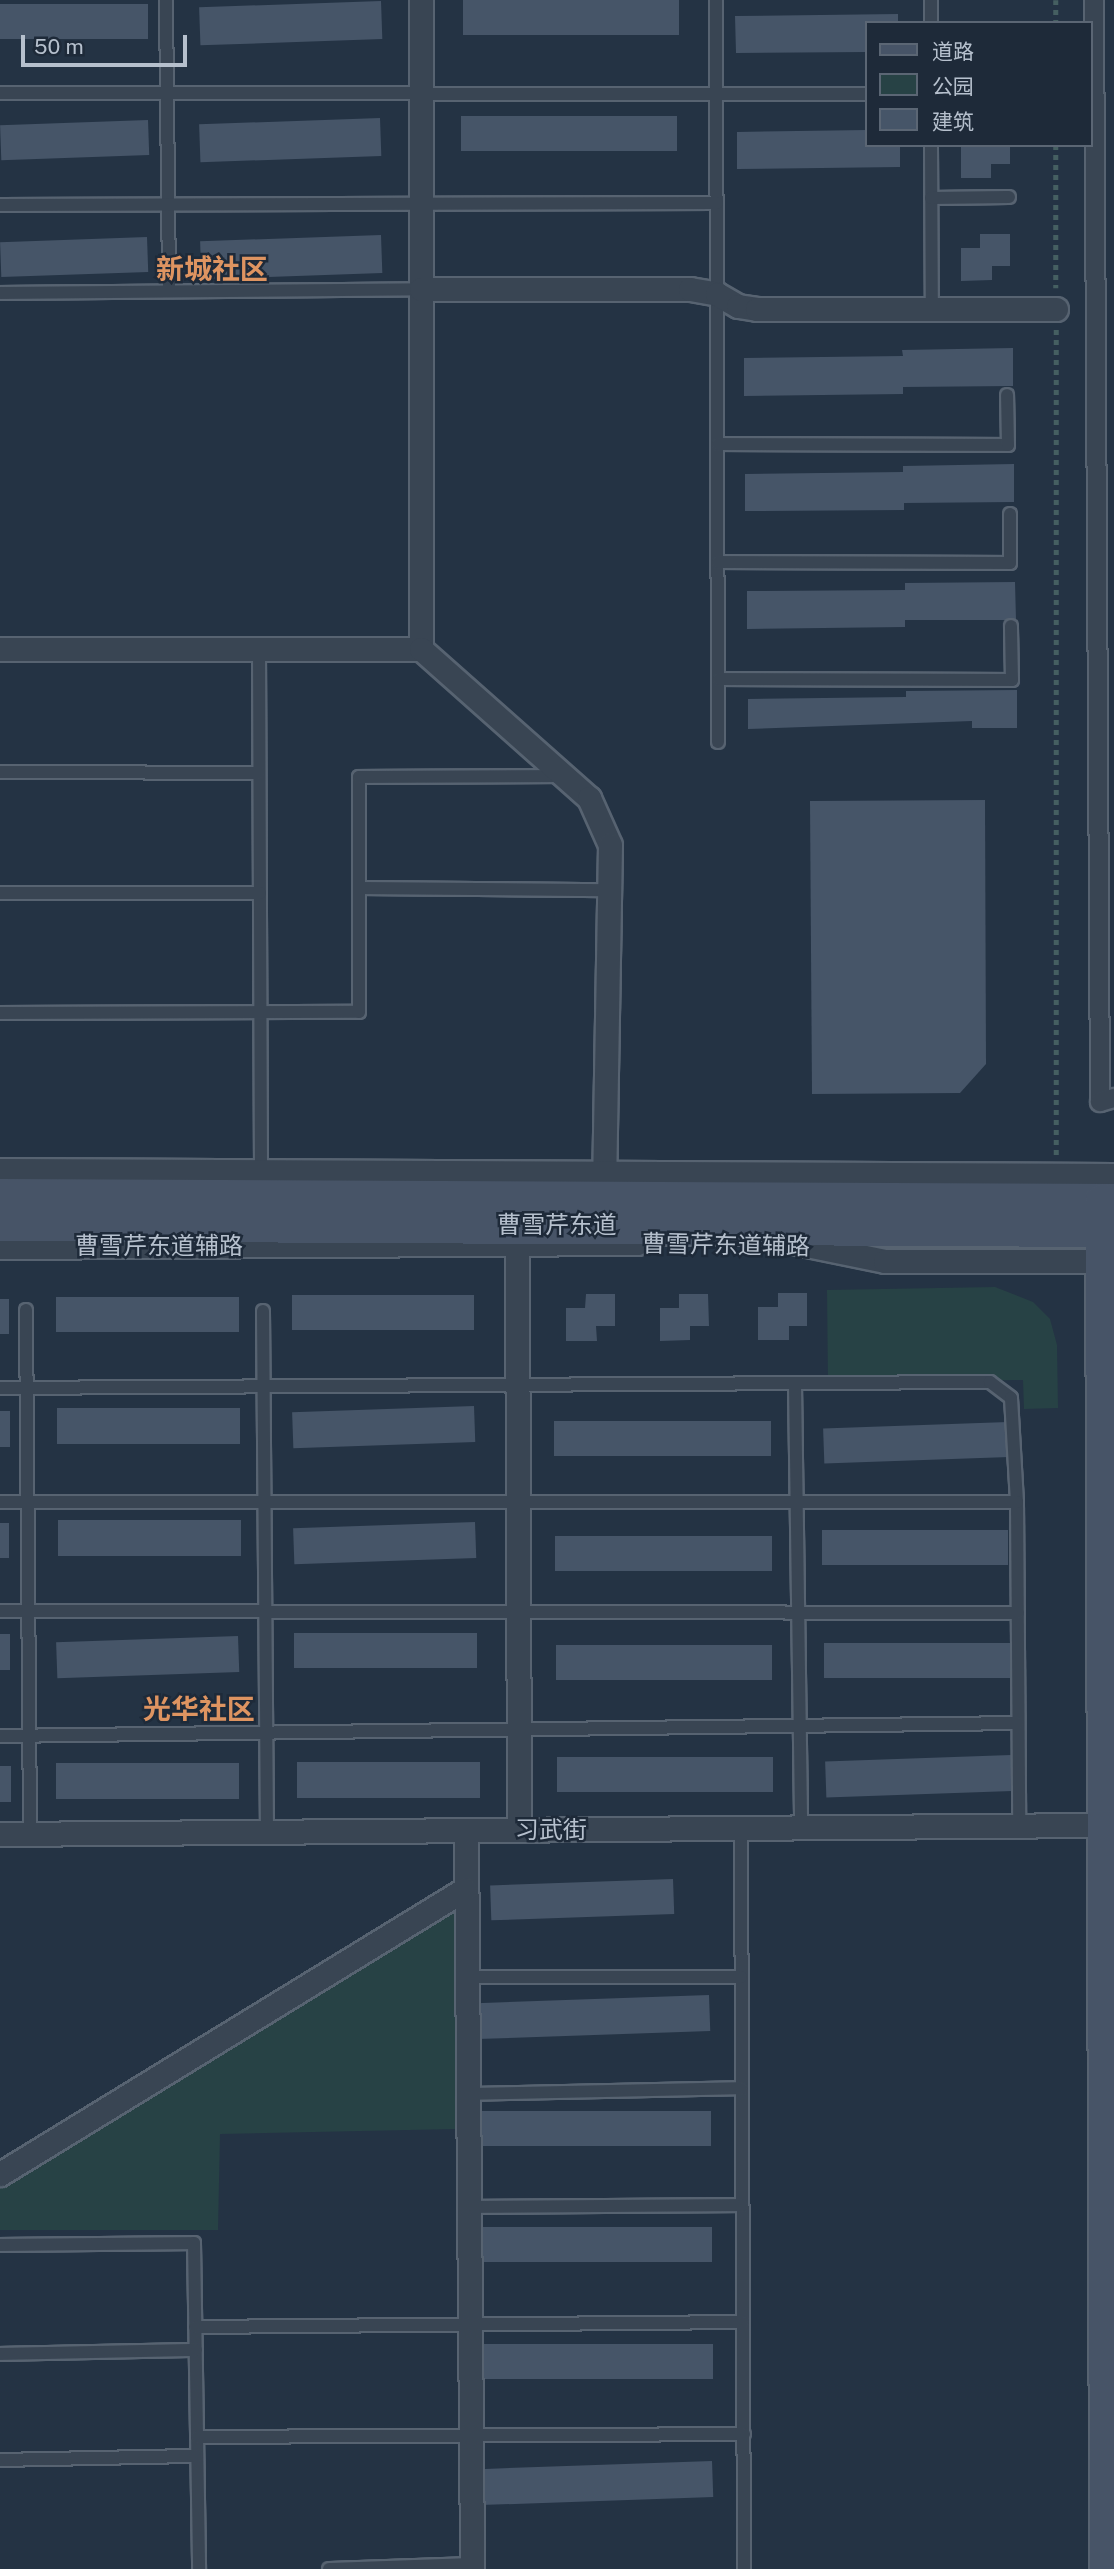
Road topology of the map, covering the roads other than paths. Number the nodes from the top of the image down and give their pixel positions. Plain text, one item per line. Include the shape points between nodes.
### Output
1 (166, 0) edge
2 (421, 0) edge
3 (716, 0) edge
4 (931, 0) edge
5 (1094, 0) edge
6 (931, 21) edge
7 (0, 93) edge
8 (167, 93) junction
9 (420, 93) junction
10 (716, 94) junction
11 (866, 94) edge
12 (931, 147) edge
13 (1009, 197) dead end
14 (931, 198) junction
15 (717, 203) junction
16 (168, 204) junction
17 (421, 204) junction
18 (0, 205) edge
19 (421, 289) junction
20 (169, 292) junction
21 (0, 293) edge
22 (717, 294) junction
23 (1056, 309) road end
24 (933, 310) junction
25 (1007, 395) dead end
26 (718, 444) junction
27 (1010, 514) dead end
28 (718, 562) junction
29 (1011, 626) dead end
30 (0, 649) edge
31 (259, 649) junction
32 (421, 649) junction
33 (719, 679) junction
34 (718, 742) dead end
35 (0, 772) edge
36 (259, 772) junction
37 (565, 776) junction
38 (359, 888) junction
39 (609, 890) junction
40 (0, 893) edge
41 (260, 893) junction
42 (260, 1012) junction
43 (0, 1013) edge
44 (1114, 1098) edge
45 (0, 1170) edge
46 (261, 1172) junction
47 (604, 1185) junction
48 (0, 1195) edge
49 (1109, 1222) edge
50 (0, 1224) edge
51 (517, 1245) junction
52 (0, 1247) edge
53 (26, 1310) dead end
54 (263, 1311) dead end
55 (795, 1385) junction
56 (517, 1386) junction
57 (264, 1387) junction
58 (0, 1388) edge
59 (27, 1388) junction
60 (0, 1502) edge
61 (28, 1502) junction
62 (265, 1502) junction
63 (518, 1502) junction
64 (797, 1502) junction
65 (1017, 1502) junction
66 (0, 1611) edge
67 (28, 1611) junction
68 (265, 1612) junction
69 (518, 1612) junction
70 (798, 1612) junction
71 (1018, 1613) junction
72 (1018, 1723) junction
73 (799, 1726) junction
74 (519, 1729) junction
75 (266, 1732) junction
76 (0, 1736) edge
77 (29, 1736) junction
78 (1102, 1825) junction
79 (1018, 1826) junction
80 (741, 1828) junction
81 (801, 1828) junction
82 (466, 1830) junction
83 (519, 1830) junction
84 (267, 1832) junction
85 (0, 1834) edge
86 (30, 1834) junction
87 (465, 1889) junction
88 (466, 1977) junction
89 (741, 1977) junction
90 (742, 2088) junction
91 (467, 2094) junction
92 (0, 2174) edge
93 (743, 2204) junction
94 (468, 2207) junction
95 (0, 2245) edge
96 (469, 2322) junction
97 (743, 2322) junction
98 (195, 2327) junction
99 (196, 2350) junction
100 (0, 2354) edge
101 (744, 2434) junction
102 (471, 2435) junction
103 (197, 2437) junction
104 (197, 2456) junction
105 (0, 2460) edge
106 (472, 2567) edge
107 (199, 2569) edge
108 (329, 2569) edge
109 (744, 2569) edge
110 (1107, 2569) edge

1 - 8 lane
2 - 9 street
3 - 10 lane
4 - 6 lane
5 - 44 street via 1100,1102
7 - 8 lane
8 - 9 lane
8 - 16 lane
9 - 10 lane
9 - 17 street
10 - 11 lane
10 - 15 lane
12 - 14 lane
13 - 14 lane
14 - 24 lane
15 - 17 lane
15 - 22 lane
16 - 17 lane
16 - 18 lane
16 - 20 lane
17 - 19 street
19 - 20 lane
19 - 22 street via 690,289
19 - 32 street
20 - 21 lane
22 - 24 street via 737,306 757,309
22 - 26 lane
23 - 24 street
25 - 26 lane via 1008,445
26 - 28 lane
27 - 28 lane via 1010,563
28 - 33 lane
29 - 33 lane via 1012,680
30 - 31 street
31 - 32 street
31 - 36 lane
32 - 37 street
33 - 34 lane
35 - 36 lane
36 - 41 lane
37 - 38 lane via 359,777
37 - 39 street via 589,798 610,845
38 - 39 lane
38 - 42 lane via 359,1012
39 - 47 street
40 - 41 lane
41 - 42 lane
42 - 43 lane
42 - 46 lane
45 - 46 street
46 - 47 street
47 - 48 main road, 曹雪芹东道
47 - 49 main road, 曹雪芹东道
47 - 49 street via 1047,1175
49 - 50 main road, 曹雪芹东道
49 - 51 street, 曹雪芹东道辅路 via 885,1261 802,1241
49 - 78 main road
51 - 52 street, 曹雪芹东道辅路
51 - 56 street
53 - 59 lane
54 - 57 lane
55 - 56 lane
55 - 64 lane
55 - 65 lane via 990,1382 1011,1398
56 - 57 lane
56 - 63 street
57 - 59 lane
57 - 62 lane
58 - 59 lane
59 - 61 lane
60 - 61 lane
61 - 62 lane
61 - 67 lane
62 - 63 lane
62 - 68 lane
63 - 64 lane
63 - 69 street
64 - 65 lane
64 - 70 lane
65 - 71 lane
66 - 67 lane
67 - 68 lane
67 - 77 lane
68 - 69 lane
68 - 75 lane
69 - 70 lane
69 - 74 street
70 - 71 lane
70 - 73 lane
71 - 72 lane
72 - 73 lane
72 - 79 lane
73 - 74 lane
73 - 81 lane
74 - 75 lane
74 - 83 street
75 - 77 lane
75 - 84 lane
76 - 77 lane
77 - 86 lane
78 - 79 street, 习武街
78 - 110 main road
79 - 81 street, 习武街
80 - 81 street, 习武街
80 - 83 street, 习武街
80 - 89 lane
82 - 83 street, 习武街
82 - 84 street, 习武街
82 - 87 street
84 - 86 street, 习武街
85 - 86 street, 习武街
87 - 88 street
87 - 92 street
88 - 89 lane
88 - 91 street
89 - 90 lane
90 - 91 lane
90 - 93 lane
91 - 94 street
93 - 94 lane
93 - 97 lane
94 - 96 street
95 - 98 lane via 194,2243
96 - 97 lane
96 - 98 lane
96 - 102 street
97 - 101 lane
98 - 99 lane
99 - 100 lane
99 - 103 lane
101 - 102 lane
101 - 109 lane
102 - 103 lane
102 - 106 street
103 - 104 lane
104 - 105 lane
104 - 107 lane
106 - 108 lane

